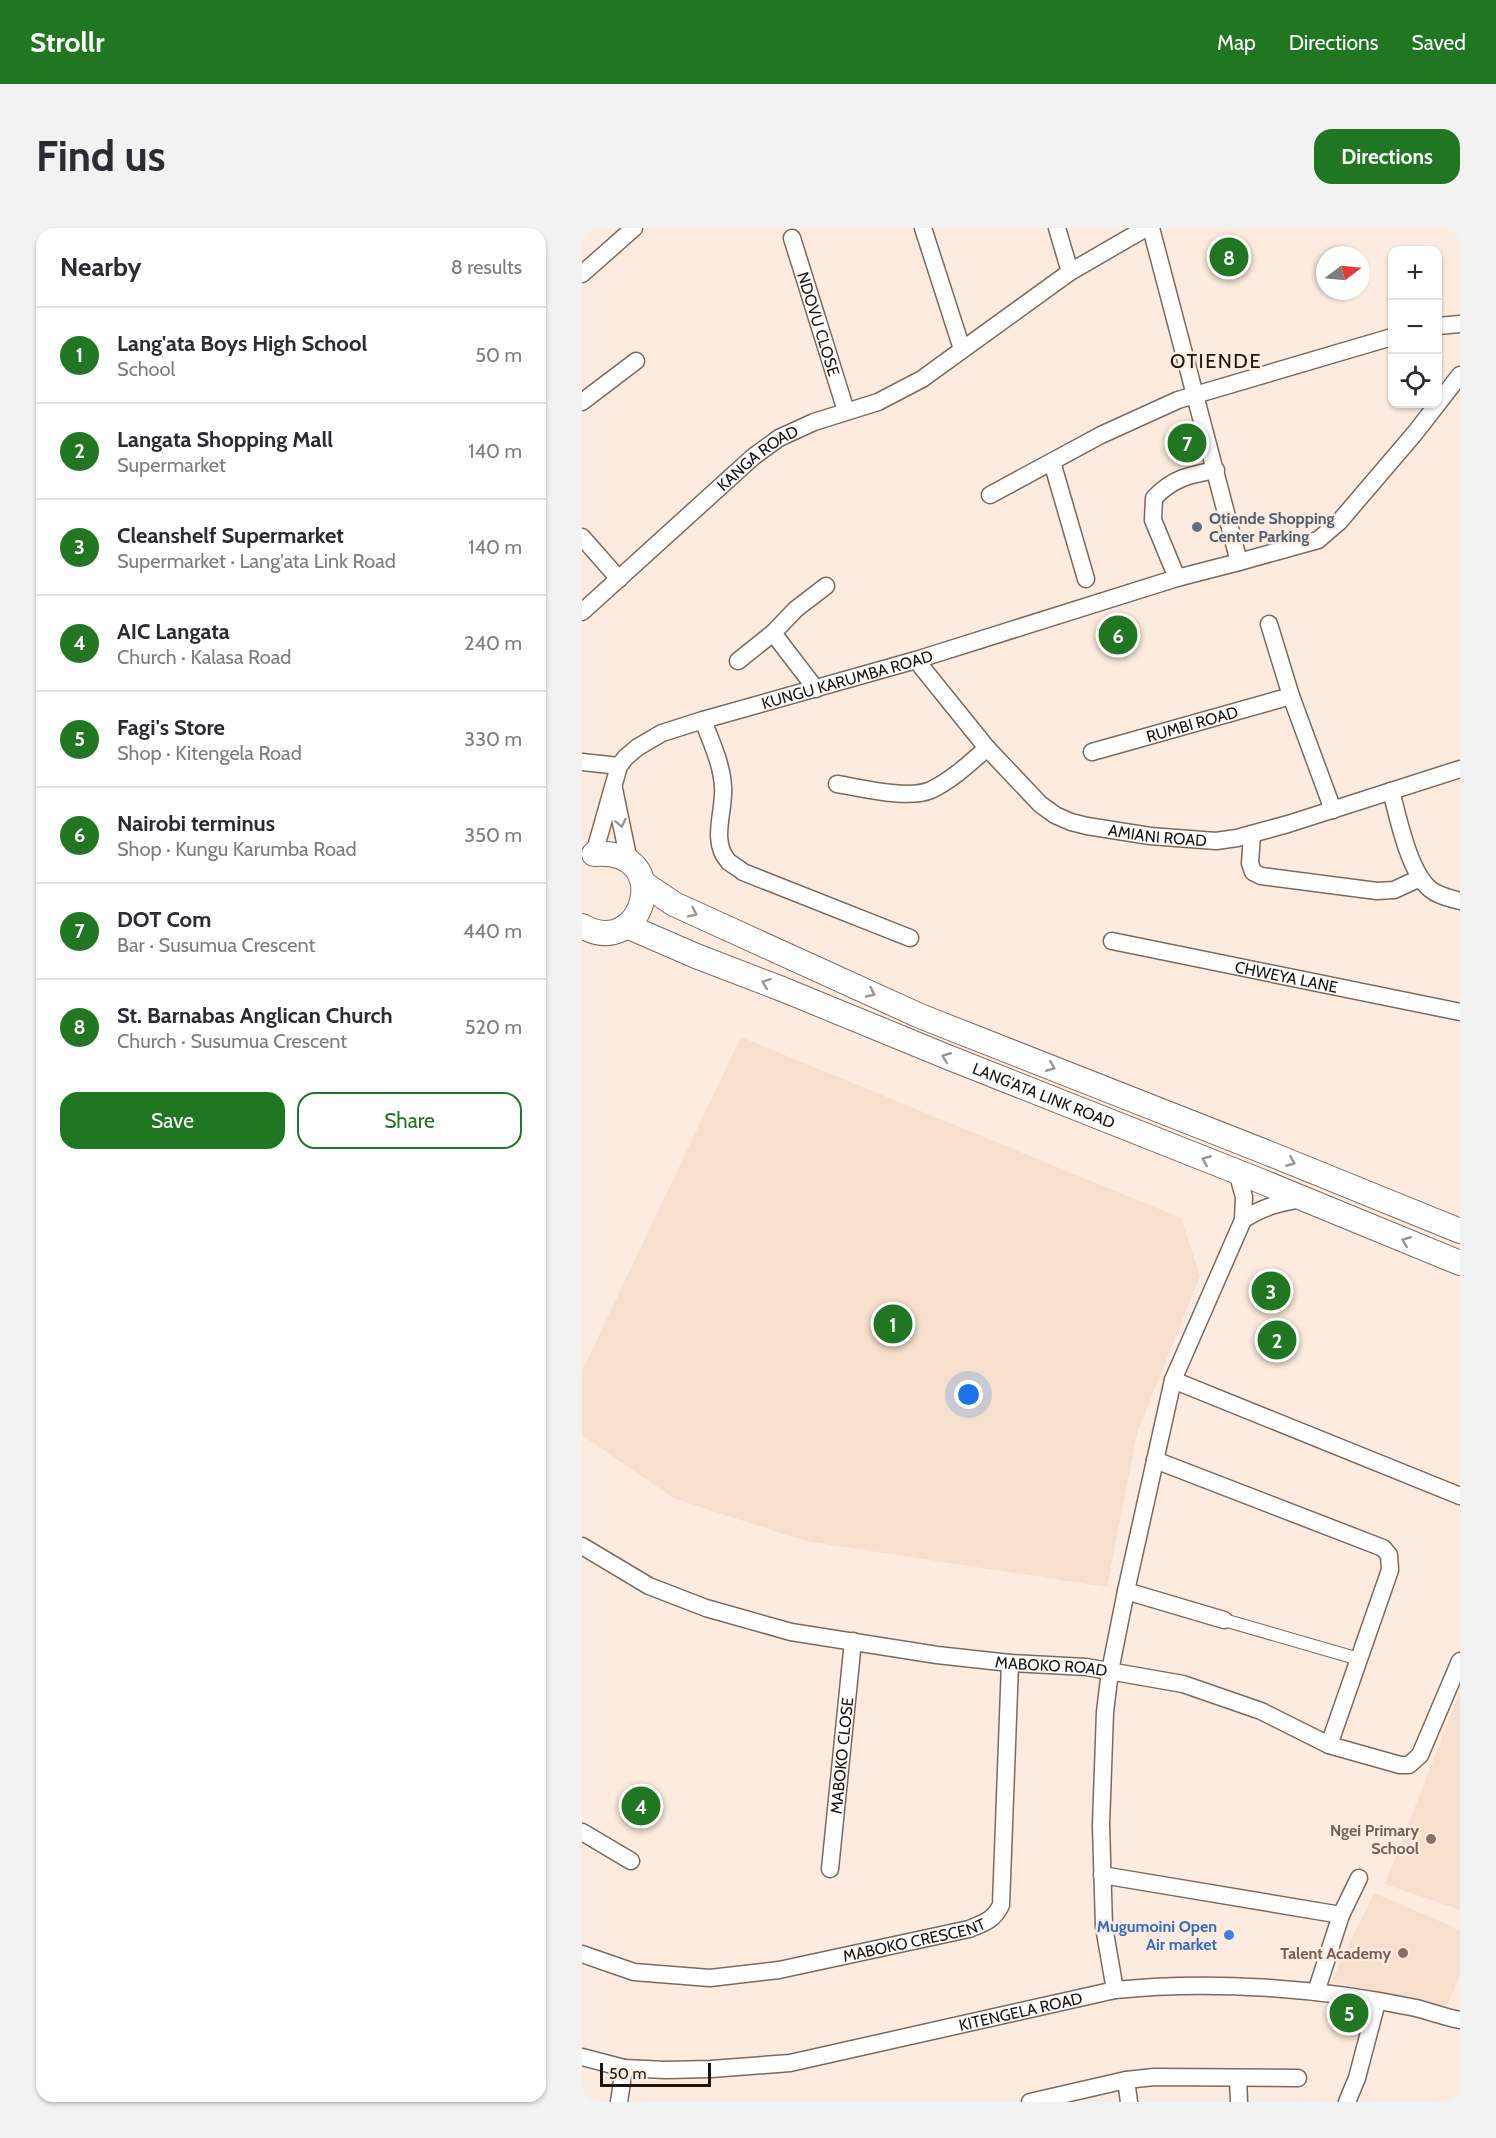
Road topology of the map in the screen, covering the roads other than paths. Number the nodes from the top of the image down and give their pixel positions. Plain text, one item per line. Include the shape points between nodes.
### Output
1 (634, 228) edge
2 (923, 228) edge
3 (1057, 228) edge
4 (1146, 228) edge
5 (1151, 228) edge
6 (792, 238) dead end
7 (1070, 272) junction
8 (582, 274) edge
9 (1460, 324) edge
10 (1442, 326) edge
11 (1388, 338) edge
12 (962, 349) junction
13 (636, 361) dead end
14 (1460, 375) edge
15 (1194, 394) junction
16 (582, 402) edge
17 (846, 411) junction
18 (1052, 462) junction
19 (1216, 470) junction
20 (990, 495) dead end
21 (582, 537) edge
22 (1239, 562) junction
23 (619, 579) junction
24 (1086, 579) dead end
25 (1177, 579) junction
26 (826, 586) dead end
27 (582, 612) edge
28 (1269, 624) dead end
29 (773, 633) junction
30 (916, 660) junction
31 (738, 661) dead end
32 (816, 689) junction
33 (1291, 696) junction
34 (703, 720) junction
35 (987, 748) junction
36 (1092, 752) dead end
37 (582, 762) edge
38 (620, 766) junction
39 (1460, 770) edge
40 (837, 784) dead end
41 (613, 785) junction
42 (1391, 791) junction
43 (1333, 810) junction
44 (1252, 834) junction
45 (594, 854) joint
46 (629, 861) junction
47 (1420, 879) junction
48 (643, 883) junction
49 (1460, 902) edge
50 (627, 926) junction
51 (582, 927) edge
52 (910, 938) dead end
53 (1112, 941) dead end
54 (1460, 1012) edge
55 (1237, 1172) junction
56 (1303, 1199) junction
57 (1244, 1220) junction
58 (1460, 1231) edge
59 (1460, 1263) edge
60 (1173, 1380) junction
61 (1155, 1460) junction
62 (1460, 1496) edge
63 (582, 1546) edge
64 (1126, 1591) junction
65 (1224, 1620) joint
66 (853, 1641) junction
67 (1359, 1659) junction
68 (1460, 1661) edge
69 (1011, 1663) junction
70 (1110, 1671) junction
71 (1329, 1744) junction
72 (582, 1832) edge
73 (631, 1861) dead end
74 (830, 1869) dead end
75 (1102, 1875) junction
76 (1359, 1878) dead end
77 (1341, 1916) junction
78 (582, 1954) edge
79 (1115, 1990) junction
80 (1316, 1992) junction
81 (1377, 2002) junction
82 (1460, 2020) edge
83 (582, 2057) edge
84 (624, 2068) junction
85 (1238, 2078) junction
86 (1298, 2078) dead end
87 (1126, 2080) junction
88 (619, 2102) edge
89 (1030, 2102) edge
90 (1129, 2102) edge
91 (1239, 2102) edge
92 (1347, 2102) edge

1 - 8 street
2 - 12 street
3 - 7 street
4 - 7 street, KANGA ROAD
5 - 15 street
6 - 17 street, NDOVU CLOSE
7 - 12 street, KANGA ROAD
9 - 10 street
11 - 15 street
12 - 17 street, KANGA ROAD via 922,379 878,402
13 - 16 street
14 - 22 street, KUNGU KARUMBA ROAD via 1339,522 1318,540
15 - 18 street via 1143,414
15 - 19 street
17 - 23 street, KANGA ROAD via 779,438 753,457
18 - 20 street
18 - 24 street
19 - 22 street
19 - 25 street via 1176,480 1154,498 1153,520
21 - 23 street
22 - 25 street, KUNGU KARUMBA ROAD
23 - 27 street, KANGA ROAD
25 - 30 street, KUNGU KARUMBA ROAD
26 - 29 street
28 - 33 street
29 - 31 street
29 - 32 street
30 - 32 street, KUNGU KARUMBA ROAD
30 - 35 street, AMIANI ROAD
32 - 34 street, KUNGU KARUMBA ROAD
33 - 36 street, RUMBI ROAD
33 - 43 street
34 - 38 street, KUNGU KARUMBA ROAD via 638,747
34 - 52 street via 721,769 724,790 719,837 728,860 743,872
35 - 40 street via 957,775 929,791 908,794
35 - 44 street, AMIANI ROAD via 1040,804 1071,822 1185,840 1216,841
37 - 38 street
38 - 41 street, KUNGU KARUMBA ROAD
39 - 42 street, AMIANI ROAD
41 - 45 street, KUNGU KARUMBA ROAD
41 -> 46 street
42 - 43 street, AMIANI ROAD
42 - 47 street
43 - 44 street, AMIANI ROAD
44 - 47 street via 1250,863 1253,872 1261,876 1377,891 1394,890
45 - 46 main road via 618,855
46 - 48 main road
47 - 49 street via 1431,890
48 - 50 main road via 641,907
48 -> 58 main road, LANG'ATA LINK ROAD via 674,904 921,1016
50 - 51 main road via 602,933
55 -> 50 main road, LANG'ATA LINK ROAD
53 - 54 street, CHWEYA LANE
55 - 56 main road, LANG'ATA LINK ROAD
55 - 57 street via 1244,1197
56 - 57 street via 1274,1204
59 -> 56 main road, LANG'ATA LINK ROAD
57 - 60 street
60 - 61 street
60 - 62 street
61 - 64 street
61 - 67 street via 1383,1548 1389,1555 1390,1570
63 - 66 street, MABOKO ROAD via 649,1586 706,1608 791,1632
64 - 65 street
64 - 70 street
65 - 67 street
66 - 69 street, MABOKO ROAD
66 - 74 street, MABOKO CLOSE
67 - 71 street
68 - 71 street, MABOKO ROAD via 1420,1755 1409,1765
69 - 70 street, MABOKO ROAD
69 - 78 street, MABOKO CRESCENT via 1001,1905 986,1922 779,1970 710,1978 634,1972
70 - 71 street, MABOKO ROAD via 1194,1688 1261,1711
70 - 75 street via 1102,1775
72 - 73 street
75 - 77 street
75 - 79 street via 1104,1927
76 - 77 street
77 - 80 street
79 - 80 street, KITENGELA ROAD via 1162,1985
79 - 84 street, KITENGELA ROAD via 790,2063 711,2069
80 - 81 street, KITENGELA ROAD
81 - 82 street, KITENGELA ROAD
81 - 92 street
83 - 84 street, KITENGELA ROAD
84 - 88 street
85 - 86 street
85 - 87 street
85 - 91 street
87 - 89 street
87 - 90 street

